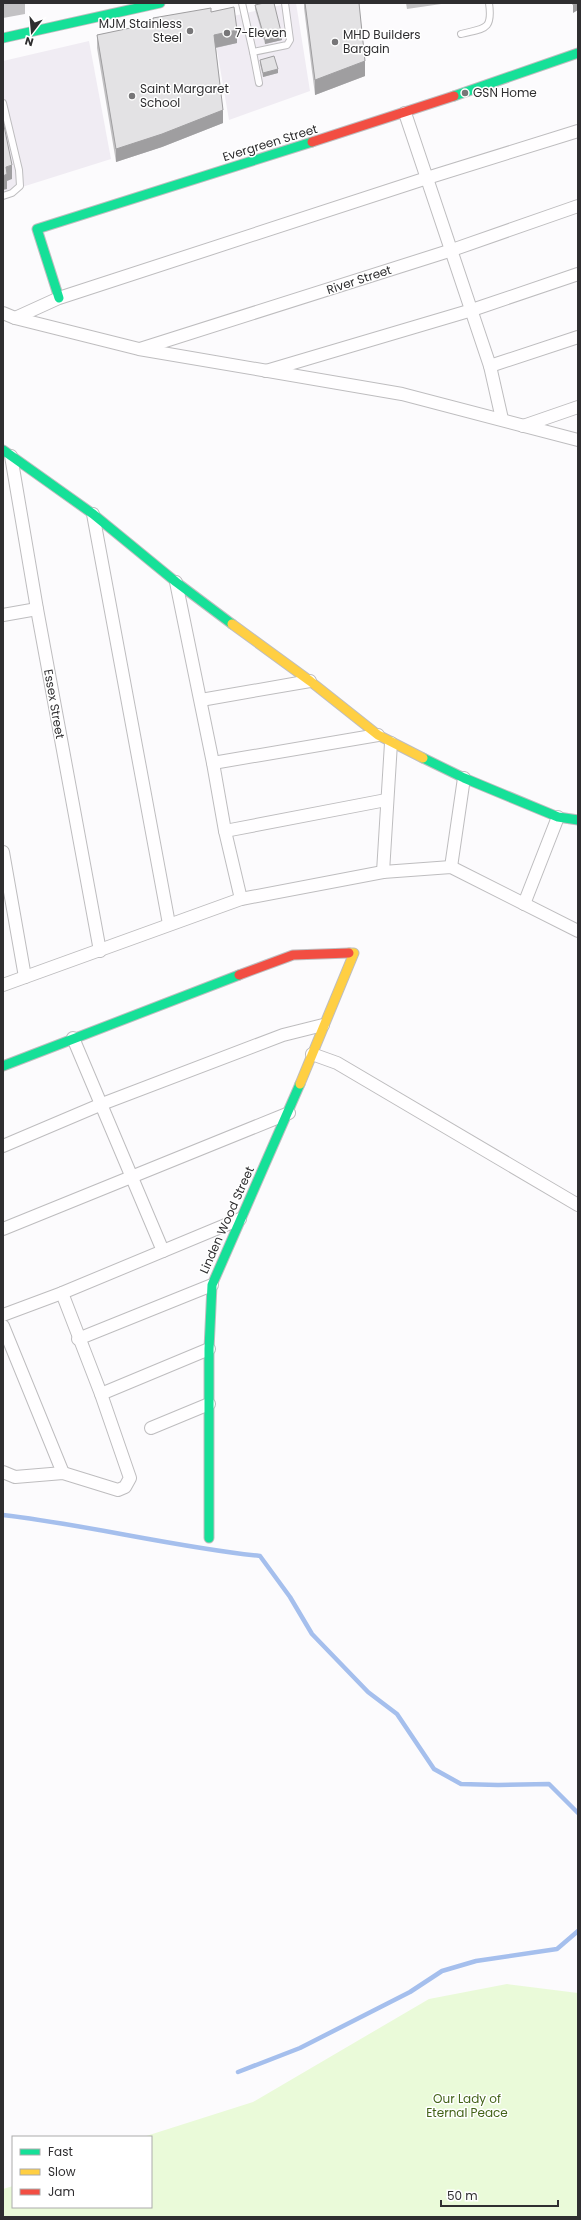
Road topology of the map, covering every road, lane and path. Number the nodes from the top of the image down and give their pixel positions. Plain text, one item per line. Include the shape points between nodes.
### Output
1 (160, 3) edge
2 (242, 3) edge
3 (285, 3) edge
4 (490, 3) edge
5 (461, 34) dead end
6 (3, 38) edge
7 (253, 52) junction
8 (578, 53) edge
9 (259, 83) dead end
10 (3, 103) edge
11 (405, 113) junction
12 (578, 131) edge
13 (427, 178) junction
14 (3, 196) edge
15 (578, 206) edge
16 (452, 250) junction
17 (578, 274) edge
18 (59, 298) junction
19 (472, 310) junction
20 (3, 313) edge
21 (15, 318) junction
22 (578, 337) edge
23 (139, 349) junction
24 (490, 366) junction
25 (262, 372) junction
26 (578, 407) edge
27 (502, 419) junction
28 (523, 426) junction
29 (578, 440) edge
30 (7, 453) edge
31 (93, 514) junction
32 (176, 582) junction
33 (37, 609) junction
34 (3, 615) edge
35 (310, 681) junction
36 (201, 700) junction
37 (378, 735) junction
38 (391, 743) junction
39 (213, 764) junction
40 (464, 778) junction
41 (386, 800) junction
42 (558, 817) junction
43 (578, 820) edge
44 (225, 831) junction
45 (3, 852) edge
46 (451, 867) junction
47 (383, 872) junction
48 (241, 899) junction
49 (524, 904) junction
50 (169, 924) junction
51 (578, 931) edge
52 (100, 951) junction
53 (25, 977) junction
54 (3, 985) edge
55 (323, 1025) junction
56 (73, 1038) junction
57 (312, 1054) junction
58 (3, 1066) edge
59 (102, 1104) junction
60 (289, 1113) junction
61 (3, 1146) edge
62 (133, 1176) junction
63 (578, 1205) edge
64 (240, 1219) junction
65 (3, 1229) edge
66 (163, 1251) junction
67 (212, 1285) junction
68 (62, 1293) junction
69 (3, 1315) edge
70 (3, 1326) edge
71 (78, 1339) junction
72 (209, 1349) junction
73 (101, 1394) junction
74 (209, 1404) junction
75 (151, 1428) dead end
76 (3, 1472) edge
77 (63, 1474) junction
78 (209, 1538) dead end

1 - 6 street
2 - 7 lane
3 - 7 lane via 290,40 287,45
4 - 5 lane via 491,18 488,25
7 - 9 lane
8 - 11 street, Evergreen Street
10 - 14 lane via 19,170 20,186
11 - 13 street
11 - 18 street, Evergreen Street via 37,229
12 - 13 street
13 - 16 street
13 - 18 street
15 - 16 street, River Street
16 - 19 street
16 - 23 street, River Street
17 - 19 street
18 - 21 street
19 - 24 street
19 - 25 street
20 - 21 street
21 - 23 street
22 - 24 street
23 - 25 street
24 - 27 street
25 - 27 street via 402,394
26 - 28 street
27 - 28 street
28 - 29 street
30 - 31 street
30 - 33 street, Essex Street
31 - 32 street
31 - 50 street
32 - 35 street
32 - 36 street
33 - 34 street
33 - 52 street, Essex Street
35 - 36 street
35 - 37 street
36 - 39 street
37 - 38 street
37 - 39 street
38 - 40 street
38 - 41 street
39 - 44 street
40 - 42 street
40 - 46 street
41 - 44 street
41 - 47 street
42 - 43 street
42 - 49 street
44 - 48 street
45 - 53 street
46 - 47 street
46 - 49 street
47 - 48 street
48 - 50 street
49 - 51 street
50 - 52 street
52 - 53 street
53 - 54 street
55 - 56 street, Linden Wood Street via 354,953 293,955
55 - 57 street, Linden Wood Street
55 - 59 street via 283,1035
56 - 58 street
56 - 59 street
57 - 60 street, Linden Wood Street
57 - 63 street via 337,1063
59 - 61 street
59 - 62 street
60 - 62 street
60 - 64 street, Linden Wood Street
62 - 65 street
62 - 66 street
64 - 66 street
64 - 67 street, Linden Wood Street
66 - 68 street
67 - 71 street
67 - 72 street, Linden Wood Street
68 - 69 street
68 - 71 street
70 - 77 street
71 - 73 street
72 - 73 street
72 - 74 street, Linden Wood Street
73 - 77 street via 130,1478 125,1487 118,1490
74 - 75 street
74 - 78 street, Linden Wood Street
76 - 77 street via 15,1477

